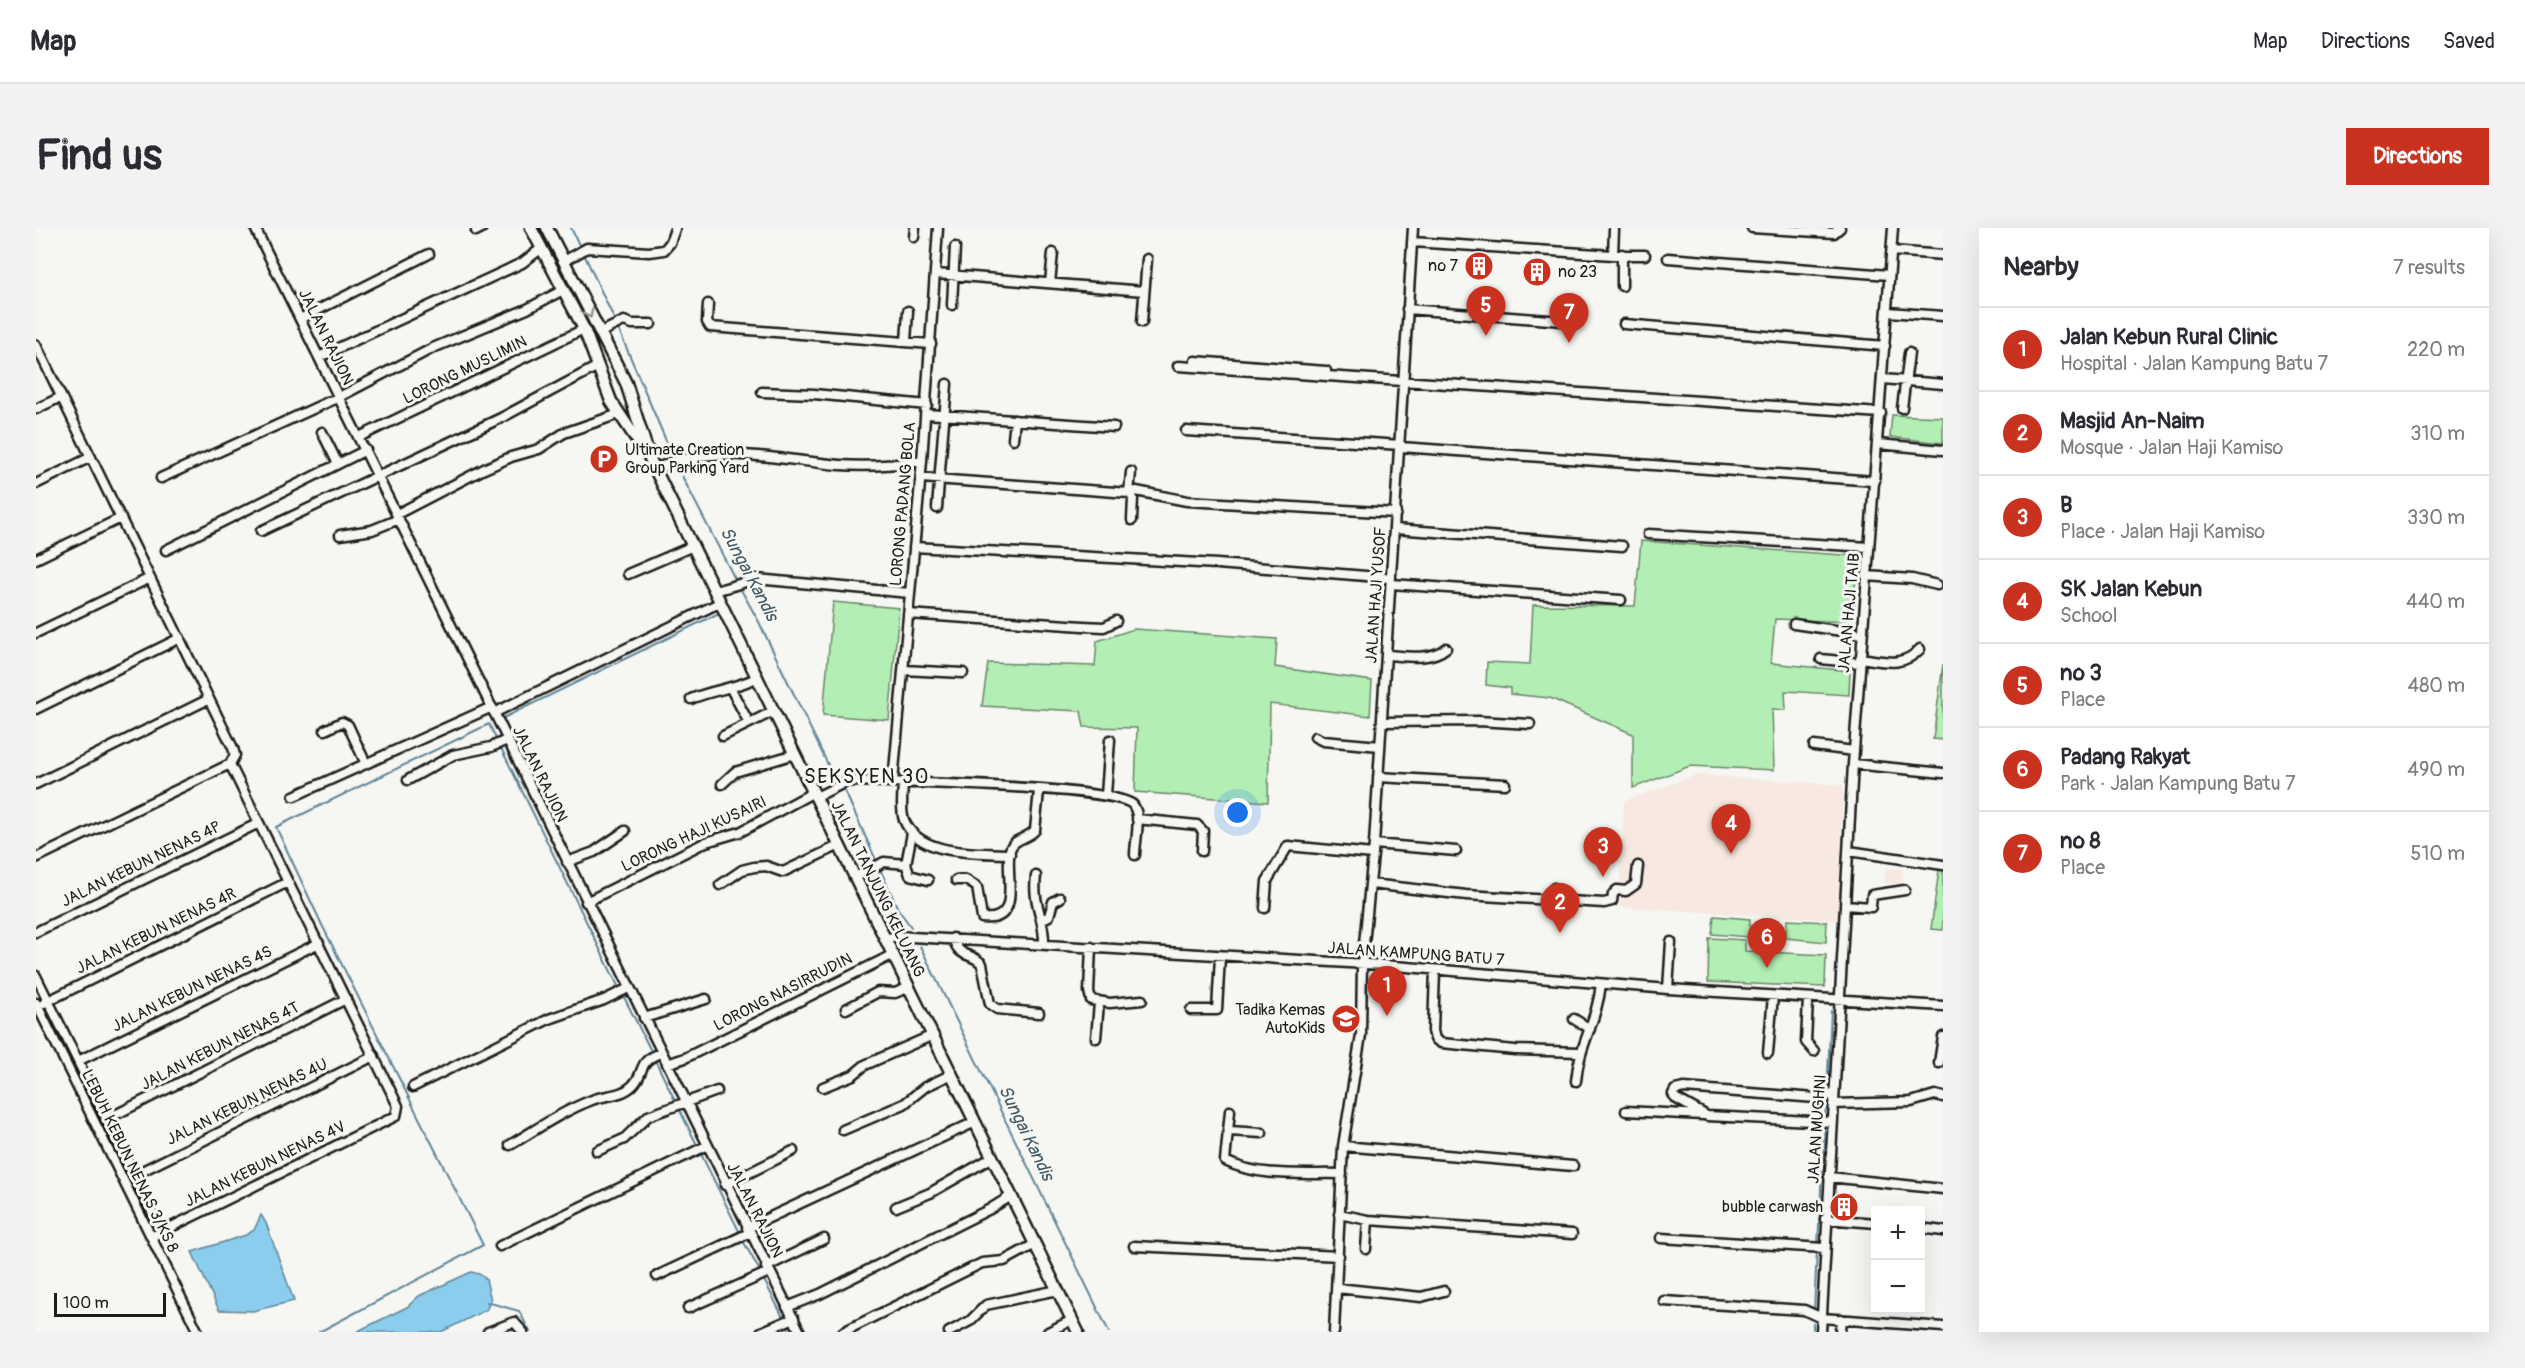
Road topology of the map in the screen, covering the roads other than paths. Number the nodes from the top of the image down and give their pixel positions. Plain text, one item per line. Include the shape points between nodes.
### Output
1 (255, 228) edge
2 (531, 228) edge
3 (547, 228) edge
4 (938, 228) edge
5 (1413, 228) edge
6 (1752, 228) edge
7 (1840, 228) edge
8 (1893, 228) edge
9 (675, 229) edge
10 (1614, 230) dead end
11 (1412, 242) junction
12 (955, 247) dead end
13 (542, 248) junction
14 (1892, 251) junction
15 (1053, 253) dead end
16 (429, 254) dead end
17 (1618, 254) junction
18 (1645, 255) dead end
19 (1943, 255) edge
20 (1668, 258) dead end
21 (1148, 259) dead end
22 (567, 260) junction
23 (936, 274) junction
24 (954, 275) junction
25 (1889, 275) junction
26 (1050, 283) junction
27 (1622, 286) dead end
28 (563, 290) junction
29 (1144, 291) junction
30 (708, 304) dead end
31 (952, 305) dead end
32 (1407, 309) junction
33 (908, 311) dead end
34 (1888, 312) junction
35 (1943, 316) edge
36 (300, 319) junction
37 (1142, 322) dead end
38 (1576, 322) dead end
39 (651, 324) dead end
40 (1624, 324) dead end
41 (584, 329) junction
42 (604, 331) junction
43 (906, 342) junction
44 (931, 344) junction
45 (36, 345) edge
46 (1885, 346) junction
47 (1909, 353) dead end
48 (319, 357) junction
49 (612, 358) junction
50 (1196, 361) dead end
51 (598, 366) junction
52 (1178, 366) dead end
53 (1339, 375) junction
54 (1406, 379) junction
55 (1883, 379) junction
56 (1906, 381) junction
57 (947, 384) dead end
58 (1943, 384) edge
59 (762, 392) dead end
60 (61, 397) junction
61 (336, 398) junction
62 (1902, 408) dead end
63 (36, 409) edge
64 (927, 410) junction
65 (1881, 412) junction
66 (619, 414) junction
67 (945, 415) junction
68 (1015, 420) junction
69 (1114, 428) dead end
70 (1185, 431) dead end
71 (322, 432) dead end
72 (359, 437) junction
73 (1013, 439) dead end
74 (1878, 444) junction
75 (1401, 446) junction
76 (366, 450) junction
77 (1943, 450) edge
78 (91, 457) junction
79 (922, 461) junction
80 (338, 464) junction
81 (653, 464) junction
82 (1131, 472) dead end
83 (161, 478) dead end
84 (921, 478) junction
85 (373, 480) junction
86 (940, 480) junction
87 (1875, 481) junction
88 (36, 484) edge
89 (1129, 493) junction
90 (938, 508) dead end
91 (1396, 513) junction
92 (398, 517) junction
93 (120, 518) junction
94 (1132, 520) dead end
95 (1395, 529) junction
96 (261, 531) dead end
97 (1648, 534) dead end
98 (340, 535) dead end
99 (693, 546) junction
100 (1622, 546) dead end
101 (914, 547) junction
102 (1869, 547) junction
103 (166, 550) dead end
104 (36, 559) edge
105 (628, 574) dead end
106 (1866, 576) junction
107 (150, 578) junction
108 (1391, 581) junction
109 (1937, 585) dead end
110 (715, 591) junction
111 (910, 594) junction
112 (1621, 600) dead end
113 (721, 602) junction
114 (908, 614) junction
115 (1116, 621) dead end
116 (1794, 624) dead end
117 (36, 633) edge
118 (1862, 634) junction
119 (180, 638) junction
120 (1446, 648) dead end
121 (1920, 649) dead end
122 (1387, 655) junction
123 (1821, 659) dead end
124 (1860, 660) junction
125 (903, 670) junction
126 (963, 673) dead end
127 (758, 677) junction
128 (731, 689) junction
129 (209, 699) junction
130 (691, 699) dead end
131 (36, 709) edge
132 (774, 711) junction
133 (494, 714) junction
134 (1383, 722) junction
135 (749, 723) junction
136 (1530, 724) dead end
137 (325, 730) dead end
138 (723, 736) dead end
139 (1315, 737) dead end
140 (1110, 740) dead end
141 (506, 741) junction
142 (1380, 746) junction
143 (1814, 746) dead end
144 (1854, 751) junction
145 (795, 754) junction
146 (230, 764) junction
147 (366, 764) junction
148 (1853, 764) junction
149 (1943, 773) edge
150 (1378, 777) junction
151 (408, 780) dead end
152 (898, 782) junction
153 (36, 784) edge
154 (722, 784) dead end
155 (1505, 784) dead end
156 (1039, 790) junction
157 (815, 794) junction
158 (1106, 795) junction
159 (294, 796) dead end
160 (1137, 819) junction
161 (259, 823) junction
162 (625, 831) dead end
163 (912, 834) junction
164 (840, 845) junction
165 (1374, 849) junction
166 (1202, 851) dead end
167 (1456, 851) dead end
168 (1849, 851) junction
169 (1010, 854) junction
170 (1135, 855) dead end
171 (36, 858) edge
172 (567, 862) junction
173 (906, 864) junction
174 (1943, 865) edge
175 (1638, 866) dead end
176 (1036, 876) dead end
177 (856, 878) junction
178 (927, 880) dead end
179 (956, 880) dead end
180 (288, 882) junction
181 (1371, 884) junction
182 (720, 885) dead end
183 (1554, 888) dead end
184 (1905, 890) dead end
185 (1060, 898) dead end
186 (588, 901) junction
187 (1564, 902) junction
188 (1845, 905) junction
189 (1265, 908) dead end
190 (1043, 919) junction
191 (36, 932) edge
192 (953, 938) junction
193 (886, 939) junction
194 (1671, 942) dead end
195 (319, 943) junction
196 (1044, 944) junction
197 (1091, 947) junction
198 (894, 954) junction
199 (1220, 957) junction
200 (1362, 964) junction
201 (1435, 969) junction
202 (36, 976) edge
203 (1601, 984) junction
204 (910, 987) junction
205 (627, 989) junction
206 (1668, 989) junction
207 (1773, 996) junction
208 (346, 999) junction
209 (706, 999) dead end
210 (1808, 999) junction
211 (1142, 1000) dead end
212 (1839, 1000) junction
213 (48, 1001) junction
214 (1099, 1003) junction
215 (37, 1005) edge
216 (1943, 1005) edge
217 (846, 1009) dead end
218 (1191, 1010) dead end
219 (1039, 1013) dead end
220 (644, 1018) junction
221 (1574, 1019) dead end
222 (1590, 1029) junction
223 (933, 1035) junction
224 (1943, 1037) edge
225 (1096, 1038) dead end
226 (1814, 1051) dead end
227 (1579, 1052) junction
228 (660, 1053) junction
229 (1768, 1053) dead end
230 (374, 1056) junction
231 (78, 1061) junction
232 (671, 1062) junction
233 (1939, 1063) dead end
234 (948, 1076) junction
235 (1576, 1081) dead end
236 (413, 1087) dead end
237 (824, 1087) dead end
238 (717, 1091) dead end
239 (1943, 1096) edge
240 (1830, 1099) junction
241 (683, 1102) junction
242 (1626, 1111) dead end
243 (1230, 1112) dead end
244 (1707, 1116) junction
245 (107, 1119) junction
246 (975, 1122) junction
247 (1831, 1122) junction
248 (843, 1130) dead end
249 (1228, 1131) junction
250 (1262, 1133) dead end
251 (510, 1145) dead end
252 (1343, 1146) junction
253 (702, 1149) junction
254 (597, 1151) dead end
255 (793, 1151) dead end
256 (993, 1157) junction
257 (1573, 1166) dead end
258 (1342, 1174) junction
259 (134, 1175) junction
260 (1829, 1177) junction
261 (730, 1183) junction
262 (1943, 1189) edge
263 (1011, 1196) junction
264 (896, 1207) dead end
265 (1339, 1214) junction
266 (1825, 1219) junction
267 (1368, 1220) junction
268 (1871, 1223) edge
269 (1925, 1228) edge
270 (1943, 1230) edge
271 (162, 1232) junction
272 (745, 1234) junction
273 (1572, 1234) dead end
274 (151, 1237) junction
275 (1661, 1238) dead end
276 (824, 1239) dead end
277 (500, 1246) dead end
278 (1031, 1246) junction
279 (1134, 1246) dead end
280 (1824, 1248) junction
281 (1366, 1249) dead end
282 (1339, 1256) junction
283 (768, 1269) junction
284 (657, 1276) dead end
285 (1337, 1288) junction
286 (1052, 1291) junction
287 (1444, 1291) dead end
288 (1664, 1301) dead end
289 (787, 1307) junction
290 (688, 1308) dead end
291 (1822, 1318) junction
292 (1841, 1319) junction
293 (788, 1320) junction
294 (1066, 1323) junction
295 (1936, 1329) edge
296 (198, 1332) edge
297 (488, 1332) edge
298 (524, 1332) edge
299 (761, 1332) edge
300 (800, 1332) edge
301 (843, 1332) edge
302 (949, 1332) edge
303 (1048, 1332) edge
304 (1078, 1332) edge
305 (1334, 1332) edge
306 (1821, 1332) edge
307 (1840, 1332) edge

1 - 36 street, JALAN RAJION
2 - 13 main road, JALAN TANJUNG KELUANG
3 - 22 main road, JALAN TANJUNG KELUANG
4 - 23 street, LORONG PADANG BOLA
5 - 11 street, JALAN HAJI YUSOF
6 - 7 street via 1834,233
8 - 14 street, JALAN HAJI TAIB
9 - 22 street via 664,250 587,248
10 - 17 street
11 - 17 street
11 - 32 street, JALAN HAJI YUSOF
12 - 24 street
13 - 28 main road, JALAN TANJUNG KELUANG
13 - 48 street via 522,263
14 - 19 street
14 - 25 street, JALAN HAJI TAIB
15 - 26 street
16 - 36 street
17 - 18 street
17 - 27 street
20 - 25 street
21 - 29 street
22 -> 42 main road, JALAN TANJUNG KELUANG
23 - 24 street
23 - 44 street, LORONG PADANG BOLA
24 - 26 street
24 - 31 street
25 - 34 street, JALAN HAJI TAIB
26 - 29 street
28 - 41 main road, JALAN TANJUNG KELUANG
28 - 61 street via 433,348
29 - 37 street
30 - 43 street via 710,327
32 - 38 street
32 - 54 street, JALAN HAJI YUSOF
33 - 43 street
34 - 35 street
34 - 46 street, JALAN HAJI TAIB
36 - 48 street, JALAN RAJION
39 - 42 street via 620,322
40 - 46 street
41 - 51 main road, JALAN TANJUNG KELUANG
41 - 72 street, LORONG MUSLIMIN
42 - 49 main road, JALAN TANJUNG KELUANG
43 - 44 street
44 - 64 street, LORONG PADANG BOLA
45 - 60 street
46 - 55 street, JALAN HAJI TAIB
47 - 56 street
48 - 61 street, JALAN RAJION
49 - 51 main road via 621,393 611,390
49 - 81 main road, JALAN TANJUNG KELUANG via 626,383
50 - 53 street via 1324,370
51 - 66 main road, JALAN TANJUNG KELUANG
51 - 85 street
52 - 53 street
53 - 54 street
54 - 65 street
54 - 75 street, JALAN HAJI YUSOF
55 - 56 street
55 - 65 street, JALAN HAJI TAIB
56 - 58 street
56 - 62 street
57 - 67 street
59 - 64 street via 814,394
60 - 63 street
60 - 78 street
61 - 72 street, JALAN RAJION
61 - 83 street
64 - 67 street
64 - 79 street, LORONG PADANG BOLA
65 - 74 street, JALAN HAJI TAIB
66 - 81 main road, JALAN TANJUNG KELUANG
66 - 92 street via 564,433 539,449 484,469
67 - 68 street
67 - 86 street
68 - 69 street
68 - 73 street
70 - 75 street
71 - 80 street
72 - 76 street, JALAN RAJION
74 - 77 street
74 - 87 street, JALAN HAJI TAIB
75 - 87 street
75 - 91 street, JALAN HAJI YUSOF
76 - 80 street
76 - 85 street, JALAN RAJION
78 - 88 street
78 - 93 street
79 - 81 street via 870,466 742,454 685,457
79 - 84 street, LORONG PADANG BOLA
80 - 103 street
81 - 99 main road, JALAN TANJUNG KELUANG
82 - 89 street
84 - 86 street
84 - 101 street, LORONG PADANG BOLA
85 - 92 street, JALAN RAJION
85 - 96 street
86 - 89 street
86 - 90 street
87 - 102 street, JALAN HAJI TAIB
89 - 91 street via 1151,493 1186,501
89 - 94 street via 1133,498
91 - 95 street, JALAN HAJI YUSOF
92 - 98 street via 372,530
92 - 133 street, JALAN RAJION
93 - 104 street
93 - 107 street
95 - 100 street
95 - 108 street, JALAN HAJI YUSOF
97 - 102 street
99 - 105 street
99 - 110 main road, JALAN TANJUNG KELUANG
101 - 108 street via 1217,564
101 - 111 street, LORONG PADANG BOLA
102 - 106 street, JALAN HAJI TAIB
106 - 109 street
106 - 118 street, JALAN HAJI TAIB
107 - 117 street
107 - 119 street
108 - 112 street
108 - 122 street, JALAN HAJI YUSOF
110 - 111 street via 746,580
110 - 113 main road, JALAN TANJUNG KELUANG
111 - 114 street, LORONG PADANG BOLA
113 - 127 main road, JALAN TANJUNG KELUANG
113 - 133 street
114 - 115 street via 1104,627
114 - 125 street, LORONG PADANG BOLA
116 - 118 street
118 - 124 street, JALAN HAJI TAIB
119 - 129 street
119 - 131 street
120 - 122 street via 1438,654 1419,657
121 - 124 street via 1912,658 1900,662
122 - 134 street, JALAN HAJI YUSOF
123 - 124 street
124 - 144 street, JALAN HAJI TAIB
125 - 126 street
125 - 152 street, LORONG PADANG BOLA
127 - 128 street
127 - 132 main road, JALAN TANJUNG KELUANG
128 - 130 street
128 - 135 street
129 - 146 street via 233,748 235,755
129 - 153 street
132 - 135 street
132 - 145 main road, JALAN TANJUNG KELUANG
133 - 141 street, JALAN RAJION
133 - 147 street via 474,716
134 - 136 street
134 - 142 street, JALAN HAJI YUSOF
135 - 138 street
137 - 147 street via 342,722 348,725
139 - 142 street
140 - 158 street
141 - 151 street via 453,755
141 - 172 street, JALAN RAJION
142 - 150 street, JALAN HAJI YUSOF
143 - 144 street
144 - 148 street, JALAN HAJI TAIB
145 - 154 street via 735,772
145 - 157 main road, JALAN TANJUNG KELUANG
146 - 161 street
146 - 171 street
147 - 159 street
148 - 149 street
148 - 168 street, JALAN HAJI TAIB
150 - 155 street
150 - 165 street, JALAN HAJI YUSOF
152 - 156 street
152 - 157 street, LORONG HAJI KUSAIRI via 848,781
152 - 163 street, LORONG PADANG BOLA via 903,816
156 - 158 street
156 - 169 street via 1035,831 1017,841
157 - 164 main road, JALAN TANJUNG KELUANG
157 - 186 street, LORONG HAJI KUSAIRI via 740,832 706,842
158 - 160 street via 1133,805
160 - 166 street via 1197,825 1203,831
160 - 170 street
161 - 180 street
161 - 191 street, JALAN KEBUN NENAS 4P
162 - 172 street via 594,852
163 - 169 street via 950,850
163 - 173 street
164 - 177 main road, JALAN TANJUNG KELUANG
164 - 182 street via 783,872 766,866 742,870
165 - 167 street
165 - 181 street, JALAN HAJI YUSOF
165 - 189 street via 1288,846 1267,881
168 - 174 street
168 - 188 street, JALAN HAJI TAIB
169 - 179 street via 1009,903 1003,914 993,919 982,918 977,887 966,880
172 - 186 street, JALAN RAJION
173 - 177 street via 884,862
173 - 178 street via 910,875
175 - 187 street via 1636,884 1626,891 1617,890 1612,901
176 - 190 street via 1036,908
177 - 193 main road, JALAN TANJUNG KELUANG
180 - 195 street
180 - 213 street, JALAN KEBUN NENAS 4R
181 - 187 street
181 - 200 street, JALAN HAJI YUSOF
183 - 187 street
184 - 188 street via 1872,895 1870,907
185 - 190 street
186 - 205 street, JALAN RAJION
188 - 212 street, JALAN HAJI TAIB
190 - 196 street
192 - 193 street, JALAN KAMPUNG BATU 7
192 - 196 street, JALAN KAMPUNG BATU 7
192 - 219 street via 963,955 982,964 990,1004 997,1009
193 - 198 main road, JALAN TANJUNG KELUANG
194 - 206 street
195 - 208 street
195 - 231 street, JALAN KEBUN NENAS 4S
196 - 197 street, JALAN KAMPUNG BATU 7
197 - 199 street, JALAN KAMPUNG BATU 7
197 - 214 street via 1089,991 1091,1000
198 - 204 main road, JALAN TANJUNG KELUANG
198 - 232 street, LORONG NASIRRUDIN
199 - 200 street, JALAN KAMPUNG BATU 7
199 - 218 street via 1217,1010
200 - 201 street, JALAN KAMPUNG BATU 7
200 - 252 street, JALAN HAJI YUSOF via 1361,1035
201 - 203 street, JALAN KAMPUNG BATU 7
201 - 227 street via 1433,1031 1441,1043
202 - 213 street
203 - 206 street, JALAN KAMPUNG BATU 7
203 - 222 street
204 - 217 street via 895,993 878,992
204 - 223 main road, JALAN TANJUNG KELUANG
205 - 220 street, JALAN RAJION
205 - 236 street via 549,1019
206 - 207 street, JALAN KAMPUNG BATU 7
207 - 210 street, JALAN KAMPUNG BATU 7
207 - 229 street
208 - 230 street
208 - 245 street, JALAN KEBUN NENAS 4T
209 - 220 street
210 - 212 street, JALAN KAMPUNG BATU 7
210 - 226 street via 1806,1042
211 - 214 street
212 - 216 street, JALAN KAMPUNG BATU 7
212 - 240 street, JALAN MUGHNI
213 - 215 street, JALAN KEBUN NENAS 4R
213 - 231 street
214 - 225 street
215 - 274 street, LEBUH KEBUN NENAS 3/KS 8
220 - 228 street, JALAN RAJION
221 - 222 street
222 - 227 street
223 - 234 main road, JALAN TANJUNG KELUANG
223 - 237 street
224 - 233 street
227 - 235 street
228 - 232 street, JALAN RAJION
228 - 251 street via 641,1066 633,1086 624,1092 592,1100
230 - 259 street, JALAN KEBUN NENAS 4U
230 - 271 street, JALAN KEBUN NENAS 4V via 398,1106 396,1116
231 - 245 street
232 - 241 street, JALAN RAJION
234 - 246 main road, JALAN TANJUNG KELUANG
234 - 248 street via 925,1087 904,1104
238 - 241 street
239 - 240 street via 1911,1102
240 - 244 street via 1675,1090 1674,1098
240 - 247 street, JALAN MUGHNI
241 - 253 street, JALAN RAJION
241 - 254 street via 648,1116 624,1138
242 - 244 street
243 - 249 street
244 - 247 street
245 - 259 street
246 - 256 main road, JALAN TANJUNG KELUANG
246 - 272 street
247 - 260 street, JALAN MUGHNI
249 - 250 street
249 - 258 street via 1225,1161 1238,1168
252 - 257 street
252 - 258 street, JALAN HAJI YUSOF
253 - 261 street, JALAN RAJION
253 - 277 street
255 - 261 street
256 - 263 main road, JALAN TANJUNG KELUANG
256 - 264 street via 930,1193
258 - 265 street, JALAN HAJI YUSOF
259 - 271 street
260 - 262 street, JALAN MUGHNI
260 - 266 street, JALAN MUGHNI
261 - 272 street, JALAN RAJION
263 - 278 main road, JALAN TANJUNG KELUANG
263 - 289 street via 820,1294
265 - 267 street
265 - 282 street, JALAN HAJI YUSOF
266 - 268 street
266 - 280 street, JALAN MUGHNI
267 - 273 street
267 - 281 street
269 - 270 street
271 - 274 street, JALAN KEBUN NENAS 4V
272 - 283 street, JALAN RAJION
272 - 284 street
274 - 296 street, LEBUH KEBUN NENAS 3/KS 8
275 - 280 street
276 - 283 street
278 - 286 main road, JALAN TANJUNG KELUANG
278 - 301 street via 1004,1261 982,1263
279 - 282 street
280 - 291 street, JALAN MUGHNI
282 - 285 street, JALAN HAJI YUSOF
283 - 289 street, JALAN RAJION
283 - 290 street
285 - 287 street via 1421,1297
285 - 305 street, JALAN HAJI YUSOF
286 - 294 main road, JALAN TANJUNG KELUANG
286 - 302 street via 986,1305 970,1321
288 - 291 street via 1804,1310
289 - 293 street, JALAN RAJION
291 - 292 street
291 - 306 street, JALAN MUGHNI
292 - 295 street
292 - 307 street
293 - 299 street
293 - 300 street, JALAN RAJION
294 - 303 street
294 - 304 main road, JALAN TANJUNG KELUANG
297 - 298 street via 514,1322

